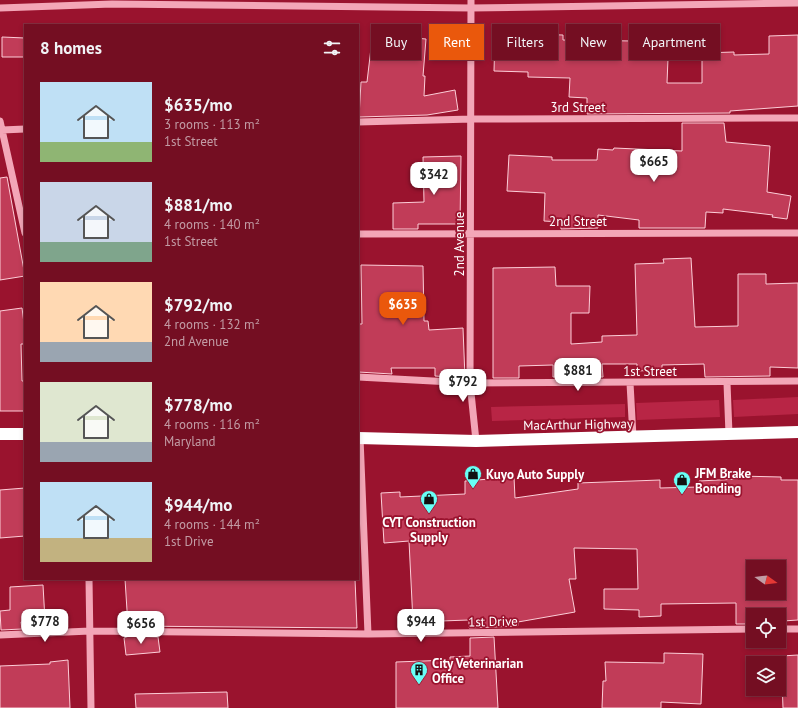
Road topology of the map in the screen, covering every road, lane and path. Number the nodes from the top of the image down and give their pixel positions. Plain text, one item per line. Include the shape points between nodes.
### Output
1 (471, 0) edge
2 (798, 2) edge
3 (0, 8) edge
4 (471, 8) junction
5 (798, 118) edge
6 (472, 119) junction
7 (0, 120) edge
8 (359, 122) edge
9 (24, 129) edge
10 (2, 130) junction
11 (24, 229) edge
12 (471, 233) junction
13 (798, 233) edge
14 (359, 234) edge
15 (359, 377) edge
16 (798, 381) edge
17 (470, 383) junction
18 (630, 383) junction
19 (727, 383) junction
20 (798, 432) edge
21 (0, 434) edge
22 (24, 434) edge
23 (729, 434) junction
24 (633, 436) junction
25 (359, 438) edge
26 (476, 441) junction
27 (89, 580) edge
28 (786, 629) edge
29 (798, 629) edge
30 (746, 630) edge
31 (90, 631) junction
32 (368, 634) junction
33 (0, 635) edge
34 (92, 708) edge

1 - 4 street, 2nd Avenue
2 - 4 street
3 - 4 street via 112,4
4 - 6 street, 2nd Avenue
5 - 6 street, 3rd Street
6 - 8 street, 3rd Street
6 - 12 street, 2nd Avenue
7 - 10 street
9 - 10 street
10 - 11 street
12 - 13 street, 2nd Street
12 - 14 street, 2nd Street
12 - 17 street, 2nd Avenue
15 - 17 street, 1st Street
16 - 19 street, 1st Street
17 - 18 street, 1st Street
17 - 26 street, 2nd Avenue
18 - 19 street, 1st Street
18 - 24 street
19 - 23 street
20 - 23 highway, MacArthur Highway
21 - 22 highway
23 - 24 highway, MacArthur Highway
24 - 26 highway, MacArthur Highway
25 - 26 highway, MacArthur Highway
25 - 32 street
27 - 31 street
28 - 29 street
30 - 32 street, 1st Drive
31 - 32 street, 1st Drive
31 - 33 street, 1st Drive
31 - 34 street

